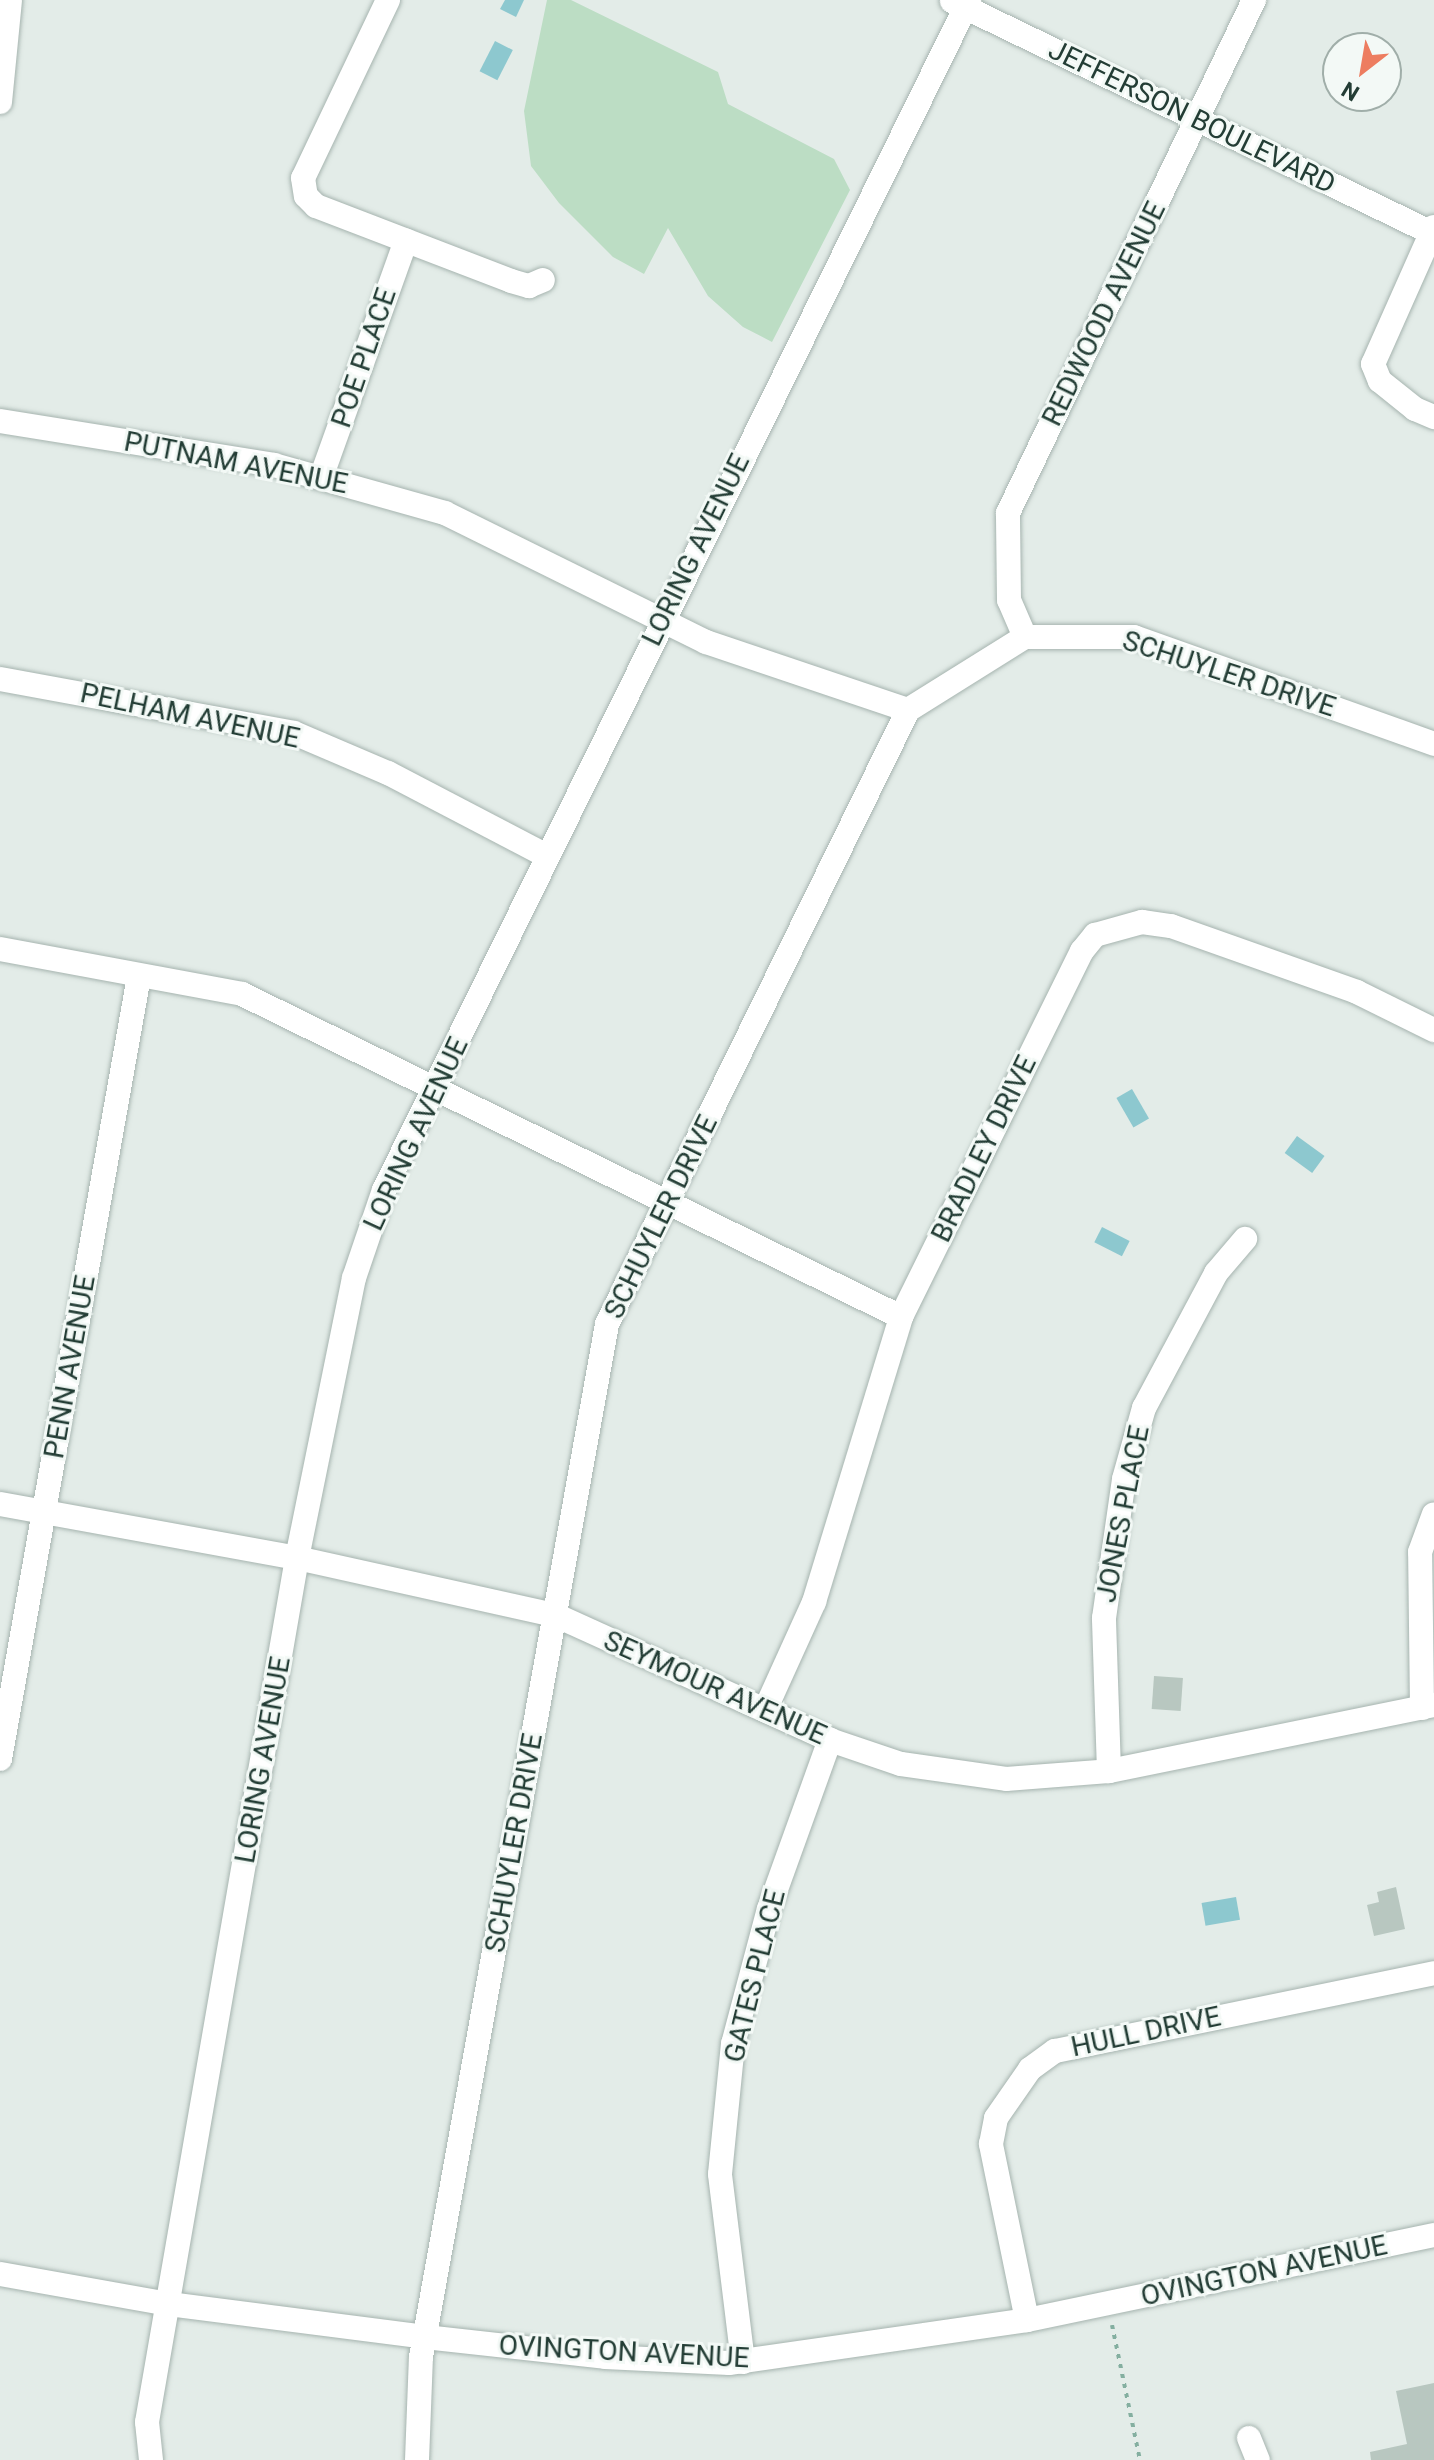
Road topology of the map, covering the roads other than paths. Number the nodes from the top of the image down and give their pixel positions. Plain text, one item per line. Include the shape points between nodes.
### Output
1 (10, 0) edge
2 (388, 0) edge
3 (1254, 0) edge
4 (961, 2) edge
5 (0, 102) edge
6 (1196, 122) junction
7 (1433, 231) edge
8 (406, 241) junction
9 (543, 280) dead end
10 (1434, 417) edge
11 (0, 421) edge
12 (322, 475) junction
13 (662, 618) junction
14 (1025, 637) junction
15 (0, 679) edge
16 (908, 710) junction
17 (1434, 744) edge
18 (547, 856) junction
19 (0, 949) edge
20 (139, 976) junction
21 (1434, 1030) edge
22 (437, 1086) junction
23 (670, 1200) junction
24 (1245, 1239) dead end
25 (901, 1317) junction
26 (0, 1504) edge
27 (44, 1512) junction
28 (1434, 1514) edge
29 (297, 1558) junction
30 (555, 1615) junction
31 (1428, 1707) edge
32 (765, 1710) junction
33 (830, 1740) junction
34 (0, 1759) edge
35 (1109, 1771) junction
36 (1434, 1973) edge
37 (1434, 2235) edge
38 (0, 2274) edge
39 (169, 2304) junction
40 (1027, 2320) junction
41 (425, 2337) junction
42 (743, 2362) junction
43 (151, 2460) edge
44 (417, 2460) edge

1 - 5 street
2 - 8 street via 303,178 306,196 316,206
3 - 6 street, REDWOOD AVENUE
4 - 6 street, JEFFERSON BOULEVARD
4 - 13 street, LORING AVENUE
6 - 7 street, JEFFERSON BOULEVARD
6 - 14 street, REDWOOD AVENUE via 1008,513 1009,600
7 - 10 street via 1373,364 1380,381
8 - 9 street via 520,284
8 - 12 street, POE PLACE
11 - 12 street, PUTNAM AVENUE
12 - 13 street, PUTNAM AVENUE via 445,513
13 - 16 street, PUTNAM AVENUE via 706,642
13 - 18 street, LORING AVENUE
14 - 16 street
14 - 17 street, SCHUYLER DRIVE via 1134,637
15 - 18 street, PELHAM AVENUE via 294,733 388,773
16 - 23 street, SCHUYLER DRIVE
18 - 22 street, LORING AVENUE
19 - 20 street
20 - 22 street via 242,994
20 - 27 street, PENN AVENUE
21 - 25 street, BRADLEY DRIVE via 1357,992 1171,926 1142,922 1095,935 1082,951
22 - 23 street
22 - 29 street, LORING AVENUE via 384,1190 354,1278
23 - 25 street
23 - 30 street, SCHUYLER DRIVE via 607,1324
24 - 35 street, JONES PLACE via 1216,1273 1144,1408 1124,1479 1104,1618
25 - 32 street, BRADLEY DRIVE via 818,1590
26 - 27 street, SEYMOUR AVENUE
27 - 29 street, SEYMOUR AVENUE
27 - 34 street, PENN AVENUE
28 - 31 street via 1420,1552
29 - 30 street, SEYMOUR AVENUE
29 - 39 street, LORING AVENUE
30 - 32 street, SEYMOUR AVENUE
30 - 41 street, SCHUYLER DRIVE
31 - 35 street, SEYMOUR AVENUE
32 - 33 street, SEYMOUR AVENUE
33 - 35 street, SEYMOUR AVENUE via 901,1764 1006,1779
33 - 42 street, GATES PLACE via 769,1909 733,2044 720,2174
36 - 40 street, HULL DRIVE via 1055,2051 1030,2069 996,2118 991,2144
37 - 40 street, OVINGTON AVENUE
38 - 39 street, OVINGTON AVENUE
39 - 41 street, OVINGTON AVENUE
39 - 43 street, LORING AVENUE via 147,2422
40 - 42 street, OVINGTON AVENUE
41 - 42 street, OVINGTON AVENUE via 605,2357
41 - 44 street, SCHUYLER DRIVE

